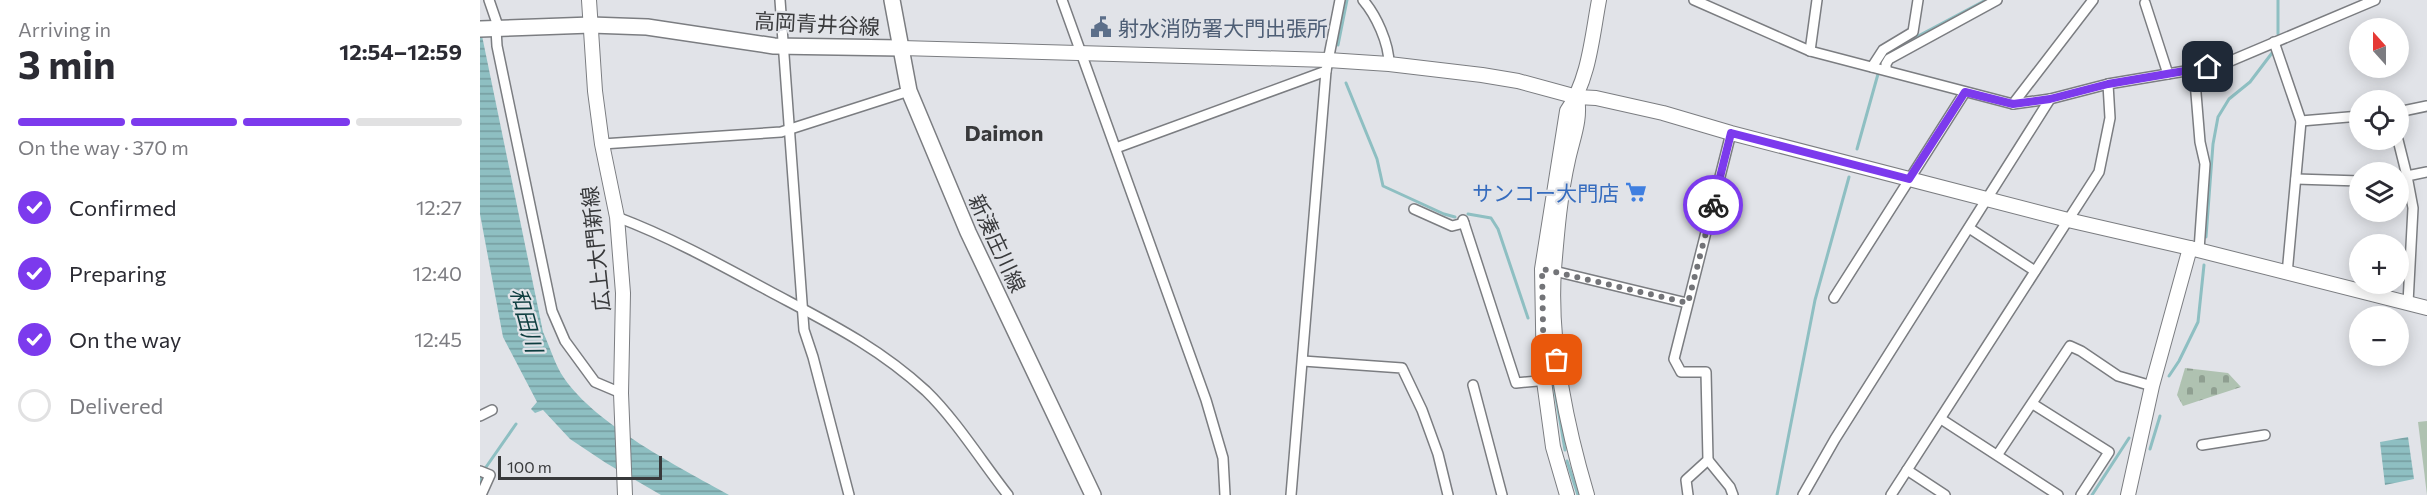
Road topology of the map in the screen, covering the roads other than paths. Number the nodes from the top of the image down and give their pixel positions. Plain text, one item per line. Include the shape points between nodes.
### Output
1 (489, 0) edge
2 (589, 0) edge
3 (780, 0) edge
4 (892, 0) edge
5 (1062, 0) edge
6 (1340, 0) edge
7 (1363, 0) edge
8 (1599, 0) edge
9 (1694, 0) edge
10 (1723, 0) edge
11 (1817, 0) edge
12 (1918, 0) edge
13 (1997, 0) edge
14 (2093, 0) edge
15 (2375, 0) edge
16 (2145, 3) dead end
17 (1721, 11) junction
18 (591, 25) junction
19 (492, 29) edge
20 (2274, 42) junction
21 (782, 46) junction
22 (901, 48) junction
23 (1810, 51) junction
24 (1082, 54) junction
25 (1389, 64) junction
26 (1327, 65) junction
27 (1872, 67) junction
28 (2194, 69) junction
29 (1886, 70) junction
30 (2168, 74) junction
31 (2108, 84) junction
32 (909, 91) junction
33 (1965, 92) junction
34 (1577, 97) junction
35 (2050, 99) junction
36 (2013, 104) junction
37 (2427, 106) edge
38 (2409, 110) edge
39 (2349, 117) edge
40 (2301, 121) junction
41 (790, 130) junction
42 (1731, 133) junction
43 (602, 144) junction
44 (1116, 148) junction
45 (2427, 172) edge
46 (2409, 174) edge
47 (2296, 178) junction
48 (1909, 179) junction
49 (2349, 180) edge
50 (2409, 193) edge
51 (1988, 198) junction
52 (1414, 209) dead end
53 (617, 217) junction
54 (2068, 220) junction
55 (1969, 228) junction
56 (2194, 249) junction
57 (1548, 270) junction
58 (2035, 271) junction
59 (2287, 274) junction
60 (1834, 298) dead end
61 (1688, 303) junction
62 (2408, 303) junction
63 (2427, 308) edge
64 (802, 309) junction
65 (1303, 361) junction
66 (1560, 379) junction
67 (1544, 381) junction
68 (1473, 385) dead end
69 (2152, 386) junction
70 (622, 399) junction
71 (2033, 404) junction
72 (492, 410) dead end
73 (480, 416) edge
74 (1941, 419) junction
75 (2265, 435) dead end
76 (2202, 445) dead end
77 (1998, 454) junction
78 (1708, 460) junction
79 (1907, 470) junction
80 (480, 471) edge
81 (481, 495) edge
82 (625, 495) edge
83 (849, 495) edge
84 (1008, 495) edge
85 (1093, 495) edge
86 (1225, 495) edge
87 (1291, 495) edge
88 (1448, 495) edge
89 (1502, 495) edge
90 (1567, 495) edge
91 (1587, 495) edge
92 (1688, 495) edge
93 (1733, 495) edge
94 (1803, 495) edge
95 (1891, 495) edge
96 (1946, 495) edge
97 (2058, 495) edge
98 (2081, 495) edge
99 (2128, 495) edge

1 - 19 street
2 - 18 street, 広上大門新線
3 - 21 street
4 - 22 main road, 新湊庄川線
5 - 24 street
6 - 26 street
7 - 25 street via 1389,53
8 - 34 street
9 - 17 street
10 - 17 street
11 - 23 street
12 - 27 street via 1913,32 1883,50
13 - 29 street via 1890,59
14 - 36 street
15 - 20 street
16 - 30 street
17 - 23 street
18 - 19 main road, 高岡青井谷線
18 - 21 main road, 高岡青井谷線 via 647,27
18 - 43 street, 広上大門新線
19 - 70 street via 552,311 565,341 595,382
20 - 28 street via 2221,65
20 - 40 street
21 - 22 main road, 高岡青井谷線
21 - 41 street
22 - 24 street
22 - 32 main road, 新湊庄川線
23 - 27 street
24 - 26 street
24 - 44 street
25 - 26 street
25 - 34 street via 1518,81
26 - 44 street
26 - 65 street
27 - 29 street
28 - 30 street
28 - 56 street via 2205,164
29 - 33 street
30 - 31 street
31 - 35 street
31 - 54 street via 2110,118 2099,172
32 - 41 street
32 - 85 main road, 新湊庄川線 via 968,232
33 - 36 street
33 - 48 street
34 - 42 street via 1663,113
34 - 57 street via 1580,114
35 - 36 street
35 - 51 street
37 - 38 street
39 - 40 street
40 - 47 street
41 - 43 street
41 - 64 street
42 - 48 street
42 - 61 street
43 - 53 street, 広上大門新線
44 - 86 street via 1206,400 1223,458
45 - 46 street
47 - 49 street
47 - 59 street
48 - 51 street
48 - 60 street
50 - 62 street via 2413,208
51 - 54 street
51 - 55 street
52 - 67 street via 1452,226 1463,222 1516,383
53 - 64 street via 650,229
53 - 70 street, 広上大門新線 via 623,293
54 - 56 street
54 - 58 street
55 - 58 street
55 - 94 street
56 - 59 street
56 - 69 street
57 - 61 street
57 - 66 street
57 - 67 street
58 - 74 street
59 - 62 street
61 - 78 street via 1674,359 1680,372 1706,372
62 - 63 street
64 - 83 street via 804,330
64 - 84 street via 884,356 927,392
65 - 87 street
65 - 88 street via 1402,368 1438,454
66 - 67 street
66 - 91 street via 1572,447
67 - 90 street via 1553,447
68 - 89 street
69 - 71 street via 2118,376 2070,346
69 - 99 street
70 - 82 street, 広上大門新線
71 - 77 street
71 - 98 street via 2109,452
72 - 73 street
74 - 77 street
74 - 79 street
75 - 76 street
77 - 97 street
78 - 92 street via 1686,480
78 - 93 street
79 - 95 street
79 - 96 street
80 - 81 street via 490,475

